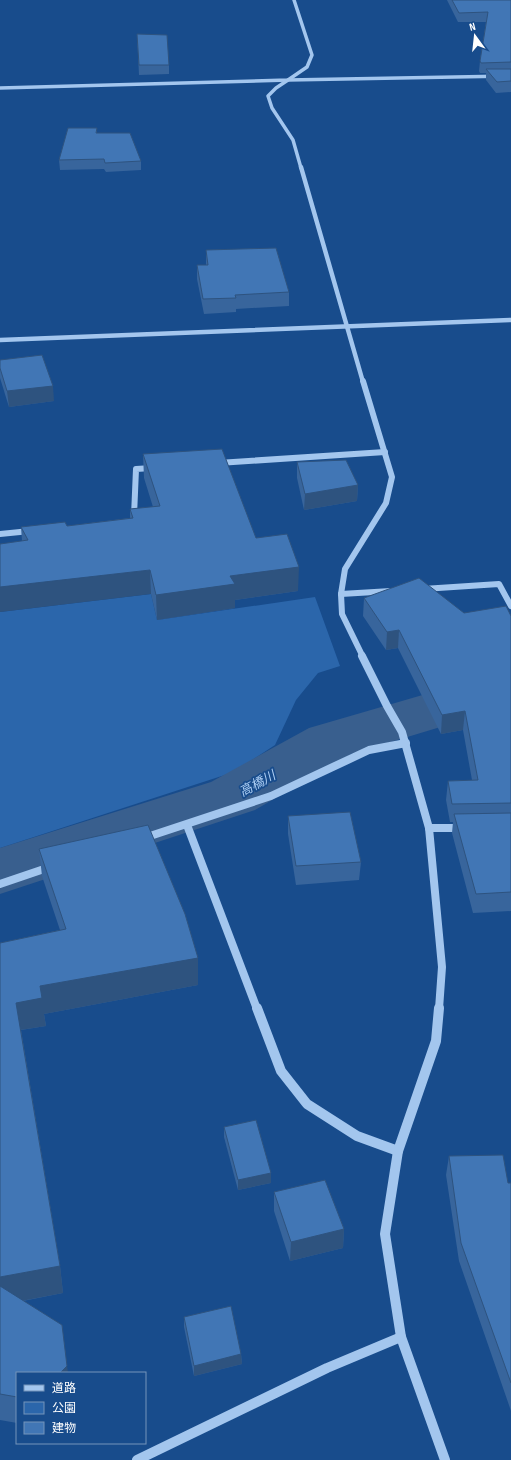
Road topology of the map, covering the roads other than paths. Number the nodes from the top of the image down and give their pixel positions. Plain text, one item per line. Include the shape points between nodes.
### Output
1 (294, 0) edge
2 (511, 76) edge
3 (288, 80) junction
4 (0, 88) edge
5 (511, 320) edge
6 (346, 326) junction
7 (0, 340) edge
8 (385, 452) junction
9 (214, 464) edge
10 (159, 467) edge
11 (126, 521) edge
12 (40, 530) edge
13 (0, 534) edge
14 (412, 589) edge
15 (396, 590) edge
16 (341, 594) junction
17 (511, 606) edge
18 (406, 743) junction
19 (187, 825) junction
20 (429, 828) junction
21 (466, 828) edge
22 (136, 841) edge
23 (54, 866) edge
24 (0, 884) edge
25 (398, 1151) junction
26 (401, 1337) junction
27 (137, 1460) edge
28 (445, 1460) edge

1 - 3 street via 312,54 307,67
2 - 3 street
3 - 4 street
3 - 6 street via 268,96 272,108 292,140
5 - 6 street
6 - 7 street
6 - 8 street
8 - 9 street
8 - 16 street via 392,477 386,503 345,569
10 - 11 street via 136,469 134,520
12 - 13 street
14 - 17 street via 499,584
15 - 16 street
16 - 18 street via 342,614 347,628
18 - 19 street via 369,750 271,796
18 - 20 street
19 - 22 street
19 - 25 street via 281,1071 307,1104 357,1136
20 - 21 street
20 - 25 street via 442,967 436,1041
23 - 24 street
25 - 26 street via 385,1234
26 - 27 street via 327,1368
26 - 28 street

